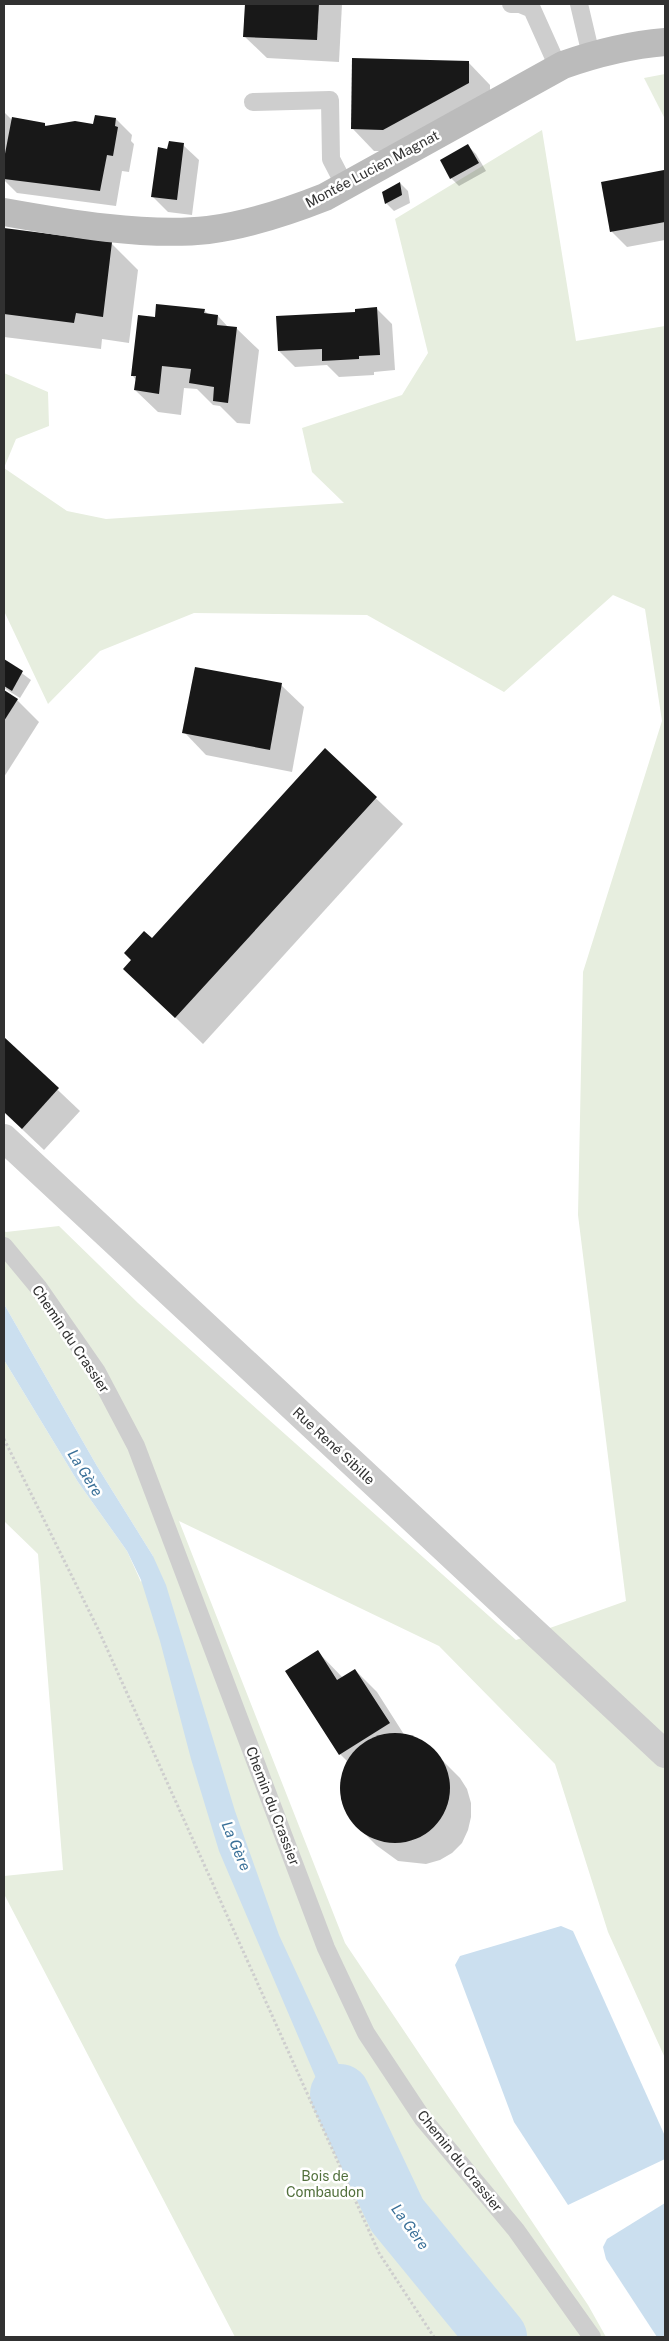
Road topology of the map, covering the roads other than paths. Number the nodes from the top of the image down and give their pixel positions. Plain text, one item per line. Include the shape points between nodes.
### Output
1 (511, 4) edge
2 (580, 4) edge
3 (665, 42) edge
4 (591, 55) junction
5 (558, 68) junction
6 (253, 102) dead end
7 (345, 186) junction
8 (4, 212) edge
9 (4, 1138) edge
10 (4, 1246) edge
11 (665, 1754) edge
12 (592, 2337) edge

1 - 5 lane via 532,8
2 - 4 lane
3 - 4 main road, Montée Lucien Magnat via 631,45
4 - 5 main road, Montée Lucien Magnat
5 - 7 main road, Montée Lucien Magnat
6 - 7 lane via 330,100 331,160
7 - 8 main road, Montée Lucien Magnat via 296,208 208,230 163,232
9 - 11 street, Rue René Sibille
10 - 12 lane, Chemin du Crassier via 38,1287 97,1372 136,1446 326,1948 366,2033 423,2119 516,2230

